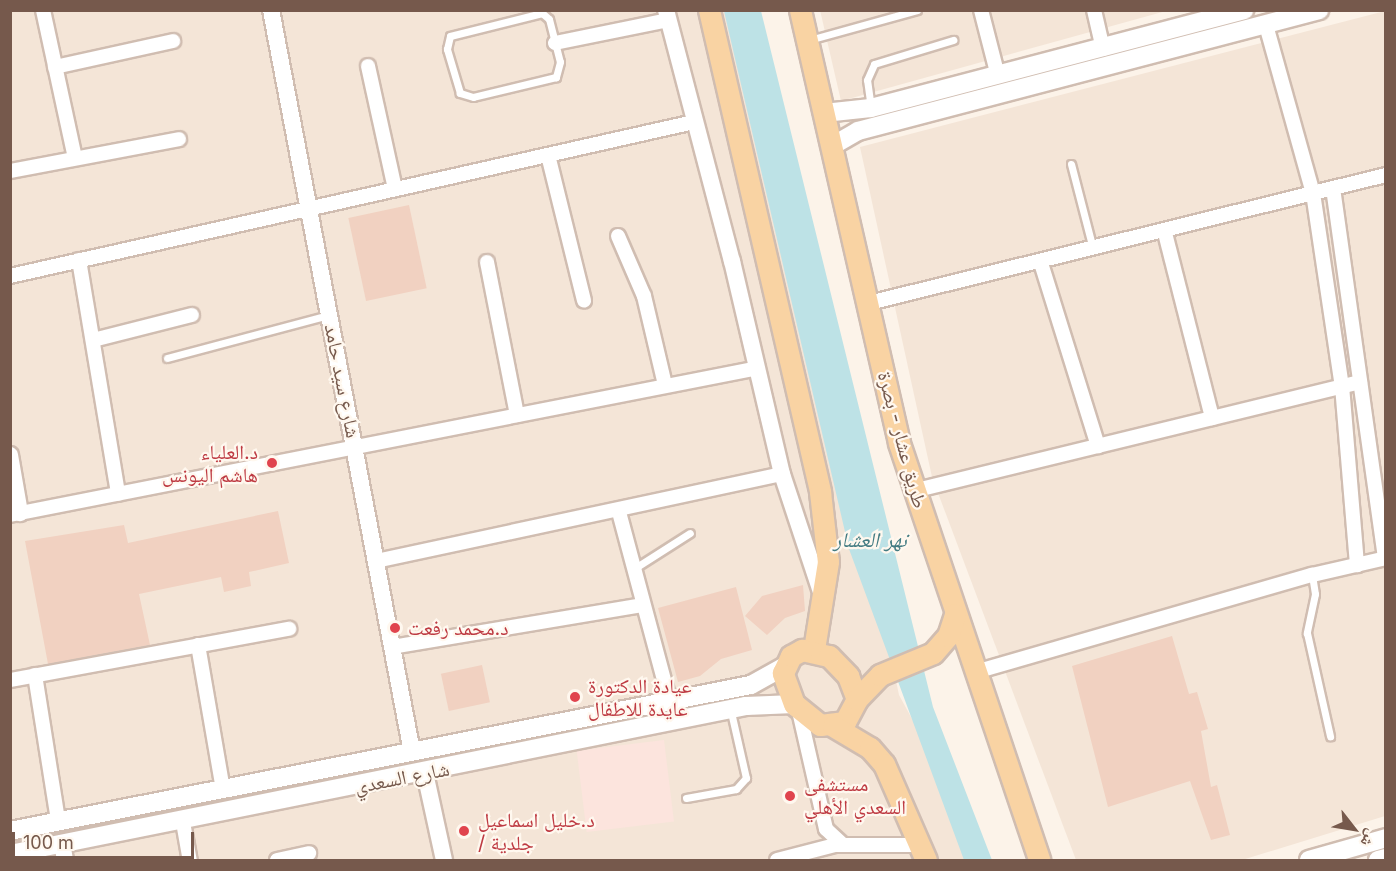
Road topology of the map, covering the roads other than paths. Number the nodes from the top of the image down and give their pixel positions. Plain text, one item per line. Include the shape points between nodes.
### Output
1 (43, 10) edge
2 (271, 10) edge
3 (509, 10) edge
4 (709, 10) edge
5 (800, 10) edge
6 (917, 10) edge
7 (981, 10) edge
8 (1094, 10) edge
9 (1244, 10) edge
10 (1319, 10) edge
11 (906, 12) edge
12 (667, 15) edge
13 (1188, 18) edge
14 (1264, 18) edge
15 (512, 19) junction
16 (953, 40) dead end
17 (173, 41) dead end
18 (807, 41) junction
19 (555, 43) junction
20 (1103, 49) junction
21 (368, 66) dead end
22 (55, 67) junction
23 (998, 76) junction
24 (871, 108) junction
25 (824, 113) junction
26 (694, 122) junction
27 (179, 139) dead end
28 (832, 146) junction
29 (548, 154) junction
30 (75, 158) junction
31 (1071, 165) dead end
32 (10, 171) edge
33 (1386, 175) edge
34 (1333, 188) junction
35 (395, 189) junction
36 (1313, 193) junction
37 (309, 209) junction
38 (1165, 233) junction
39 (618, 236) dead end
40 (1094, 250) junction
41 (79, 260) junction
42 (487, 262) dead end
43 (1041, 263) junction
44 (10, 276) edge
45 (584, 301) dead end
46 (869, 303) junction
47 (192, 315) dead end
48 (329, 315) junction
49 (93, 340) junction
50 (167, 358) dead end
51 (758, 368) junction
52 (1360, 382) junction
53 (665, 385) junction
54 (1342, 386) junction
55 (517, 415) junction
56 (1212, 418) junction
57 (1098, 446) junction
58 (354, 447) junction
59 (10, 455) edge
60 (782, 474) junction
61 (913, 491) junction
62 (118, 494) junction
63 (619, 512) junction
64 (15, 514) edge
65 (690, 533) dead end
66 (1385, 558) edge
67 (376, 561) junction
68 (1357, 565) junction
69 (635, 568) junction
70 (1312, 575) junction
71 (824, 600) junction
72 (642, 605) junction
73 (955, 614) junction
74 (289, 629) dead end
75 (198, 645) junction
76 (392, 647) junction
77 (814, 650) junction
78 (784, 667) junction
79 (975, 672) junction
80 (34, 675) junction
81 (10, 680) edge
82 (857, 699) junction
83 (670, 702) junction
84 (796, 707) junction
85 (730, 709) junction
86 (833, 726) junction
87 (1330, 736) dead end
88 (412, 753) junction
89 (425, 773) junction
90 (223, 789) junction
91 (686, 798) dead end
92 (823, 818) junction
93 (58, 821) junction
94 (183, 822) junction
95 (10, 831) edge
96 (1386, 838) edge
97 (843, 845) junction
98 (64, 852) edge
99 (309, 853) dead end
100 (923, 853) edge
101 (10, 854) edge
102 (791, 858) edge
103 (1386, 858) edge
104 (190, 861) edge
105 (277, 861) edge
106 (444, 861) edge
107 (1039, 861) edge
108 (1309, 861) edge
109 (1378, 861) edge

1 - 22 street
2 - 37 street, شارع سيد حامد
3 - 15 lane
4 - 71 main road via 816,470 827,541
5 - 18 main road, طريق عشار - بصرة
6 - 11 lane
7 - 23 street
8 - 20 street
9 - 13 main road
10 - 14 main road
11 - 18 lane
12 - 19 street
12 - 26 street
13 - 20 main road
14 - 28 main road via 868,128
14 - 36 street
15 - 19 lane via 545,14
15 - 19 lane via 454,34 448,40 464,96 552,81 560,68
16 - 24 lane via 874,64 867,80
17 - 22 street
18 - 25 main road, طريق عشار - بصرة
20 - 23 main road
21 - 35 street
22 - 30 street
23 - 24 main road
24 - 25 main road
25 - 28 main road, طريق عشار - بصرة
26 - 29 street
26 - 51 street
27 - 30 street
28 - 46 main road, طريق عشار - بصرة
29 - 35 street
29 - 45 street
30 - 32 street
31 - 40 lane
33 - 34 street
34 - 36 street
34 - 52 street
35 - 37 street
36 - 38 street
36 - 54 street
37 - 41 street
37 - 48 street, شارع سيد حامد
38 - 40 street
38 - 56 street
39 - 53 street via 641,286
40 - 43 street
41 - 44 street
41 - 49 street
42 - 55 street
43 - 46 street
43 - 57 street
46 - 61 main road, طريق عشار - بصرة
47 - 49 street
48 - 50 lane
48 - 58 street, شارع سيد حامد
49 - 62 street
51 - 53 street
51 - 60 street
52 - 54 street
52 - 66 street
53 - 55 street
54 - 56 street
54 - 68 street
55 - 58 street
56 - 57 street
57 - 61 street
58 - 62 street
58 - 67 street, شارع سيد حامد
59 - 64 street
60 - 63 street
60 - 71 street
61 - 73 main road, طريق عشار - بصرة
62 - 64 street
63 - 67 street
63 - 69 street
65 - 69 lane
66 - 68 street
67 - 76 street, شارع سيد حامد
68 - 70 street
69 - 72 street
70 - 79 street
70 - 87 lane via 1314,603 1307,633
71 - 77 main road
72 - 76 street
72 - 83 street
73 - 79 main road, طريق عشار - بصرة
73 - 82 main road via 948,636 922,659 887,671
74 - 75 street
75 - 80 street
75 - 90 street
76 - 88 street, شارع سيد حامد
77 - 78 main road via 796,652
77 - 82 main road via 842,668
78 - 83 main road, شارع السعدي via 759,684
78 - 84 main road via 785,688
79 - 107 main road, طريق عشار - بصرة
80 - 81 street
80 - 93 street
82 - 86 main road via 850,717
83 - 88 main road, شارع السعدي
84 - 85 main road, شارع السعدي
84 - 86 main road via 820,725
84 - 92 street
85 - 89 main road, شارع السعدي
85 - 91 lane via 746,778 736,789
86 - 100 main road via 870,748 884,764
88 - 90 main road, شارع السعدي
89 - 94 main road, شارع السعدي
89 - 106 street
90 - 93 main road, شارع السعدي
92 - 97 street via 830,836
92 - 102 street via 819,834
93 - 95 main road, شارع السعدي
94 - 98 main road, شارع السعدي
94 - 104 street
96 - 108 main road
97 - 100 street
97 - 102 street
98 - 101 main road, شارع السعدي
99 - 105 street
103 - 109 main road

